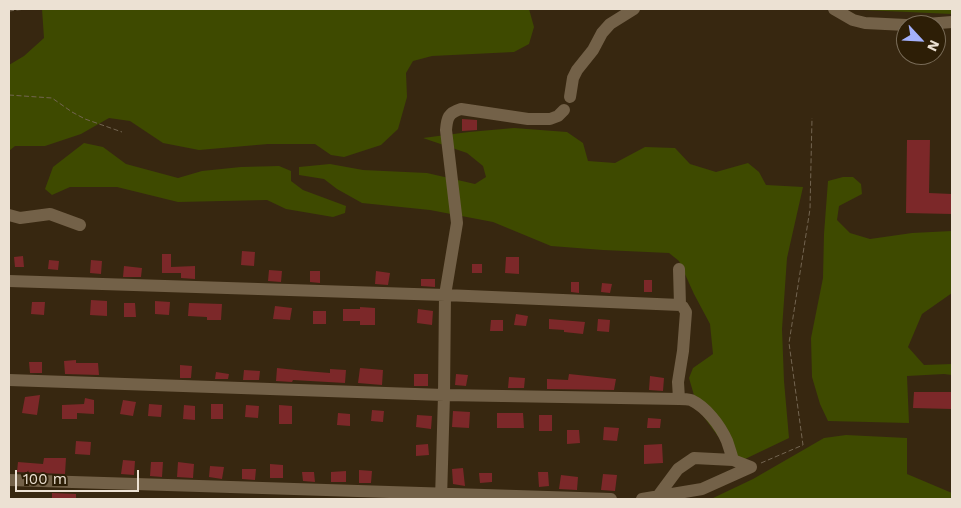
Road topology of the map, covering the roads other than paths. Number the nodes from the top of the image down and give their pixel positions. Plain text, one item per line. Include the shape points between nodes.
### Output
1 (634, 9) edge
2 (834, 9) edge
3 (896, 25) edge
4 (570, 97) dead end
5 (564, 110) dead end
6 (9, 215) edge
7 (80, 225) dead end
8 (679, 269) dead end
9 (9, 281) edge
10 (445, 295) junction
11 (680, 305) junction
12 (9, 380) edge
13 (444, 395) junction
14 (679, 398) junction
15 (733, 460) junction
16 (9, 480) edge
17 (441, 496) edge
18 (658, 496) junction
19 (611, 499) edge
20 (642, 499) edge

1 - 4 street via 602,33 573,78
2 - 3 street via 864,23
5 - 10 street via 550,119 461,109 450,114 446,130 456,223
6 - 7 street via 20,218 50,214
8 - 11 street
9 - 10 street
10 - 11 street
10 - 13 street
11 - 14 street via 686,312
12 - 13 street
13 - 14 street
13 - 17 street
14 - 15 street via 690,400 720,427
15 - 18 street via 694,458 678,469
15 - 18 street via 751,467 702,489
16 - 17 street
17 - 19 street
18 - 20 street

